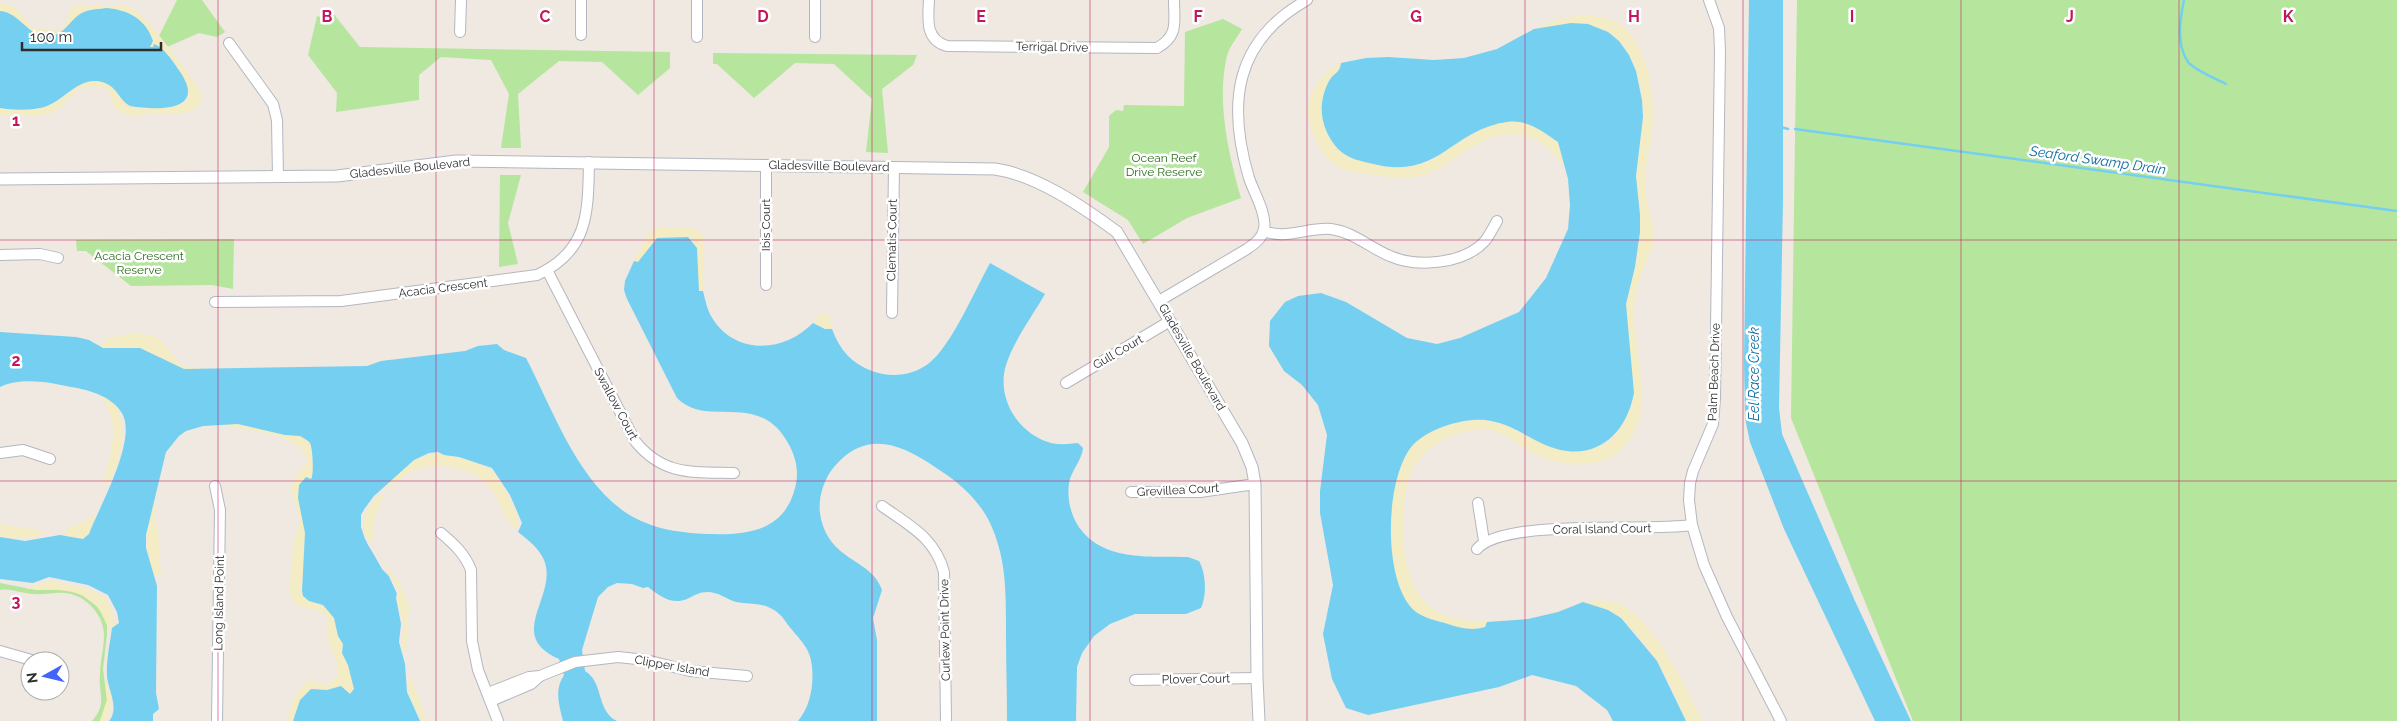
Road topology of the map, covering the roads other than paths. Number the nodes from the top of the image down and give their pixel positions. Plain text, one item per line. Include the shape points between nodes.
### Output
1 (461, 0) edge
2 (581, 0) edge
3 (698, 0) edge
4 (815, 0) edge
5 (929, 0) edge
6 (1174, 0) edge
7 (1306, 0) edge
8 (1709, 0) edge
9 (460, 32) dead end
10 (581, 34) dead end
11 (697, 37) dead end
12 (815, 37) dead end
13 (229, 43) dead end
14 (589, 162) junction
15 (766, 165) junction
16 (894, 167) junction
17 (278, 177) junction
18 (0, 179) edge
19 (1497, 222) dead end
20 (1264, 231) junction
21 (0, 255) edge
22 (58, 258) dead end
23 (547, 270) junction
24 (766, 285) dead end
25 (1159, 301) junction
26 (214, 302) dead end
27 (892, 313) dead end
28 (1170, 321) junction
29 (1066, 383) dead end
30 (0, 453) edge
31 (50, 459) dead end
32 (734, 473) dead end
33 (1255, 484) junction
34 (215, 486) dead end
35 (1131, 492) dead end
36 (1478, 503) dead end
37 (882, 506) dead end
38 (1692, 525) junction
39 (441, 534) dead end
40 (0, 651) edge
41 (20, 657) edge
42 (747, 676) dead end
43 (1257, 678) junction
44 (1135, 680) dead end
45 (489, 698) junction
46 (217, 721) edge
47 (498, 721) edge
48 (946, 721) edge
49 (1260, 721) edge
50 (1780, 721) edge

1 - 9 street
2 - 10 street
3 - 11 street
4 - 12 street
5 - 6 street, Terrigal Drive via 930,33 936,41 947,46 1157,48 1168,42 1174,31
7 - 20 street via 1279,18 1253,48 1243,70 1238,93 1240,139 1264,219
8 - 38 street, Palm Beach Drive via 1718,28 1720,51 1715,398 1713,424 1690,483
13 - 17 street via 274,104
14 - 15 street, Gladesville Boulevard
14 - 17 street, Gladesville Boulevard via 456,161 337,176
14 - 23 street, Acacia Crescent via 588,210 582,231 567,254
15 - 16 street, Gladesville Boulevard
15 - 24 street, Ibis Court
16 - 25 street, Gladesville Boulevard via 995,169 1030,178 1117,232
16 - 27 street, Clematis Court
17 - 18 street, Gladesville Boulevard
19 - 20 street via 1485,241 1461,256 1429,262 1392,258 1363,240 1333,229 1313,228 1282,236
20 - 25 street via 1258,242
21 - 22 street via 40,254
23 - 26 street, Acacia Crescent via 528,277 340,301
23 - 32 street, Swallow Court via 643,452 680,471
25 - 28 street, Gladesville Boulevard
28 - 29 street, Gull Court
28 - 33 street, Gladesville Boulevard via 1242,442
30 - 31 street via 23,450
33 - 35 street, Grevillea Court via 1200,492
33 - 43 street, Gladesville Boulevard
34 - 46 street, Long Island Point via 220,510
36 - 38 street, Coral Island Court via 1480,545 1532,532 1589,527
37 - 48 street, Curlew Point Drive via 929,540 940,557 944,572
38 - 50 street, Palm Beach Drive via 1708,574
39 - 45 street via 457,547 471,570 472,641 478,670
40 - 41 street
42 - 45 street, Clipper Island via 690,672 646,660 618,657 584,660 561,667 540,676 532,684
43 - 44 street, Plover Court
43 - 49 street, Gladesville Boulevard
45 - 47 street

